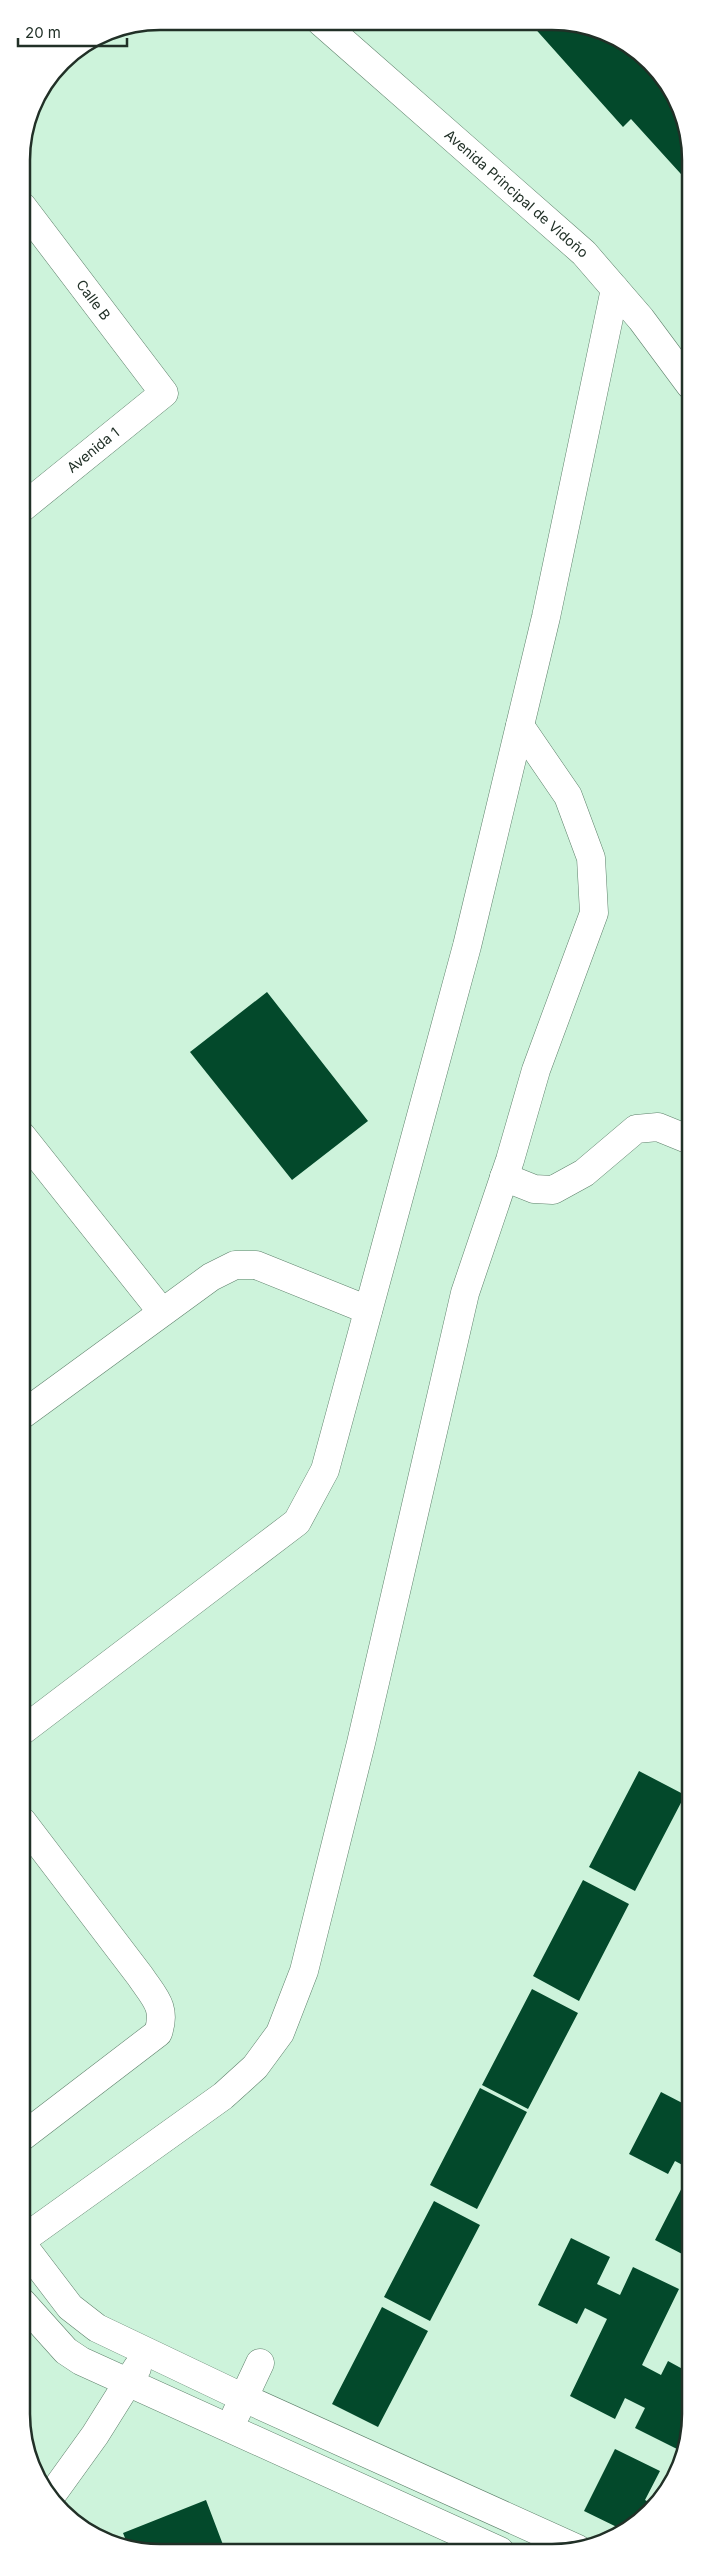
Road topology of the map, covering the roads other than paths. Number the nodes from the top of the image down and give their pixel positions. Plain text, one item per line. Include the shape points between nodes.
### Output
1 (329, 30) edge
2 (30, 217) edge
3 (615, 289) junction
4 (682, 374) edge
5 (164, 393) joint
6 (30, 502) edge
7 (520, 726) junction
8 (682, 1137) edge
9 (30, 1146) edge
10 (504, 1178) junction
11 (368, 1310) junction
12 (162, 1312) junction
13 (30, 1409) edge
14 (30, 1725) edge
15 (30, 1832) edge
16 (30, 2132) edge
17 (30, 2234) edge
18 (30, 2254) edge
19 (30, 2311) edge
20 (146, 2351) junction
21 (260, 2363) dead end
22 (128, 2383) junction
23 (244, 2398) junction
24 (228, 2429) junction
25 (55, 2490) edge
26 (565, 2543) edge
27 (484, 2544) edge

1 - 3 street, Avenida Principal de Vidoño via 584,253
2 - 5 street, Calle B
3 - 4 street, Avenida Principal de Vidoño
3 - 7 street
5 - 6 street, Avenida 1
7 - 10 street via 568,796 591,858 594,913 536,1070
7 - 11 street via 467,946
8 - 10 street via 658,1127 636,1129 584,1173 553,1190 534,1189
9 - 12 street
10 - 17 street via 465,1293 342,1819 304,1971 280,2033 255,2067 223,2096
11 - 12 street via 256,1265 235,1265 211,1277
11 - 14 street via 325,1470 297,1522
12 - 13 street
15 - 16 street via 140,1976 158,2002 163,2019 158,2033
18 - 20 street via 82,2318
19 - 22 street via 66,2351
20 - 22 street
20 - 23 street
21 - 23 street
22 - 24 street
22 - 25 street
23 - 24 street
23 - 26 street
24 - 27 street

